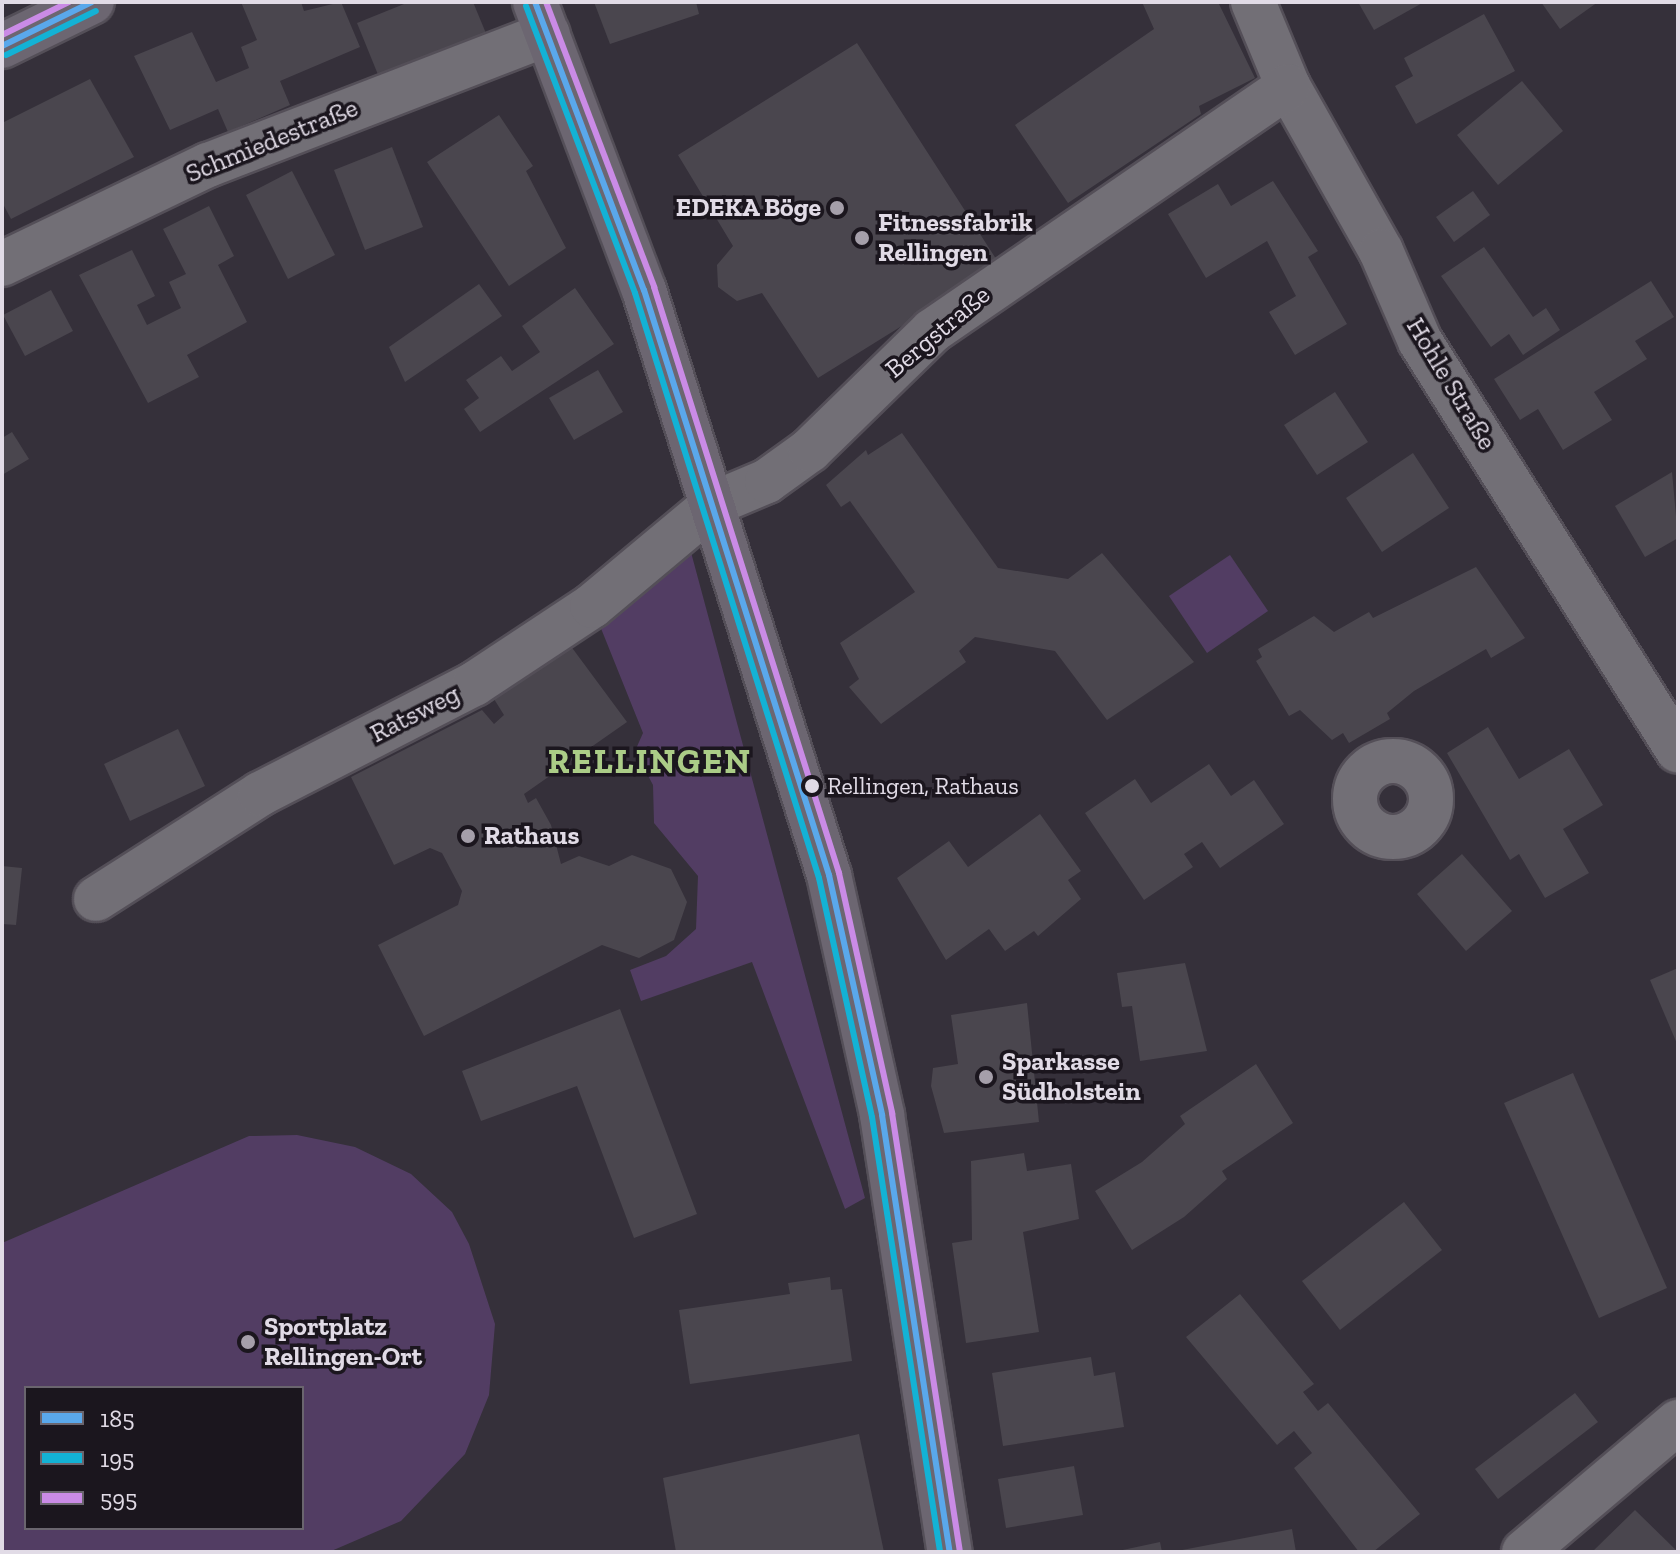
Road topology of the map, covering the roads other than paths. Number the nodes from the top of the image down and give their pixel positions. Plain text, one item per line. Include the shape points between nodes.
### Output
1 (92, 2) edge
2 (1253, 2) edge
3 (541, 18) edge
4 (2, 46) edge
5 (1288, 86) junction
6 (2, 264) edge
7 (715, 503) junction
8 (1678, 751) edge
9 (96, 899) dead end
10 (1678, 1422) edge
11 (950, 1552) edge
12 (1524, 1552) edge

1 - 4 main road
2 - 5 street, Hohle Straße
3 - 6 street, Schmiedestraße via 464,69 221,159
3 - 7 main road
5 - 7 street, Bergstraße via 1054,241 887,371 810,450 767,481
5 - 8 street, Hohle Straße via 1381,251 1420,341
7 - 9 street, Ratsweg via 592,606 474,684 260,794
7 - 11 main road via 857,986
10 - 12 street

